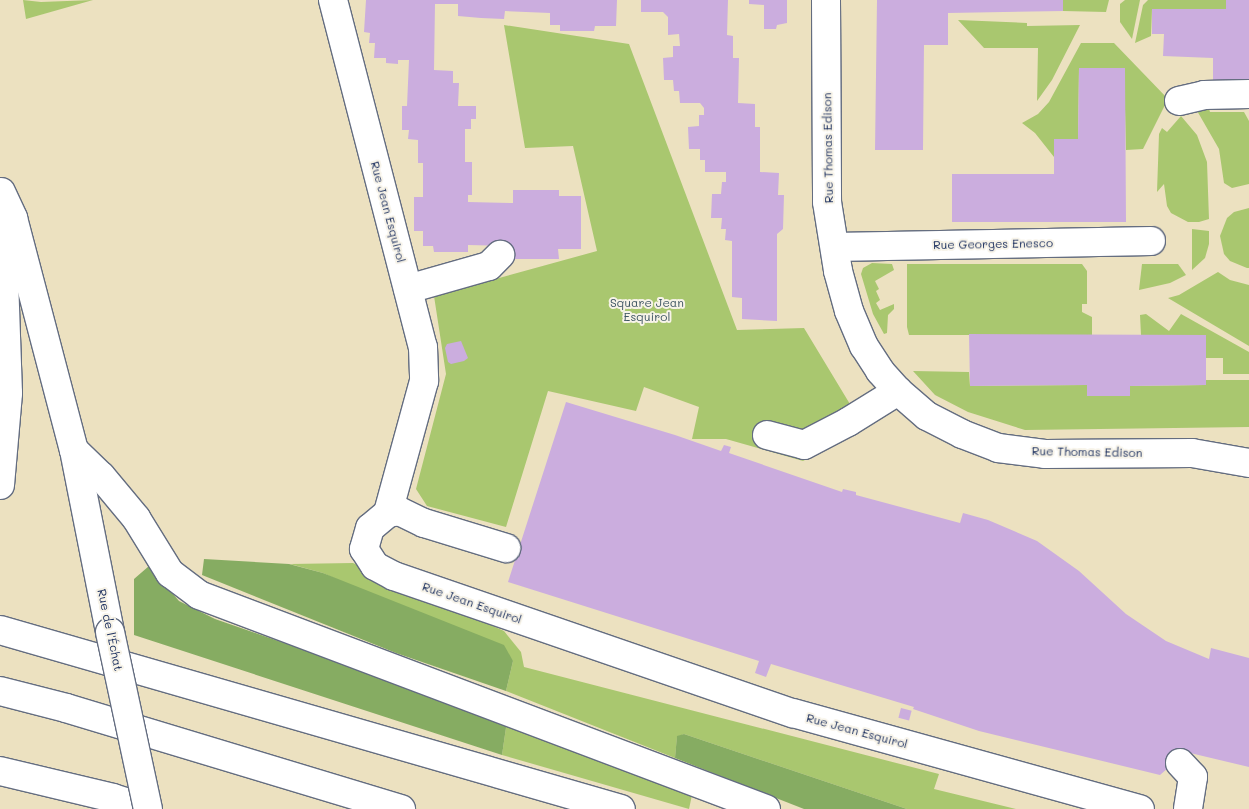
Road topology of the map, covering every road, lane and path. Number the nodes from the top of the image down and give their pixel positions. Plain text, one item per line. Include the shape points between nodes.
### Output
1 (333, 0) edge
2 (826, 0) edge
3 (1249, 94) edge
4 (1179, 101) dead end
5 (0, 189) edge
6 (1151, 241) dead end
7 (835, 247) junction
8 (500, 255) dead end
9 (408, 289) junction
10 (898, 391) junction
11 (767, 435) dead end
12 (74, 450) junction
13 (1247, 461) edge
14 (0, 485) edge
15 (388, 513) junction
16 (506, 548) dead end
17 (0, 630) edge
18 (0, 691) edge
19 (1180, 763) dead end
20 (0, 771) edge
21 (148, 809) edge
22 (401, 809) edge
23 (621, 809) edge
24 (766, 809) edge
25 (1140, 809) edge
26 (1188, 809) edge

1 - 9 main road, Rue Jean Esquirol
2 - 7 main road, Rue Thomas Edison via 827,202
3 - 4 main road via 1204,95
5 - 12 main road, Rue de l'Échat via 13,218
5 - 14 main road via 8,393
6 - 7 main road, Rue Georges Enesco
7 - 10 main road, Rue Thomas Edison via 849,311 864,346
8 - 9 main road via 488,266
9 - 15 main road, Rue Jean Esquirol via 423,347 424,381
10 - 11 main road via 804,445
10 - 13 main road, Rue Thomas Edison via 927,416 998,448 1045,454 1192,453
12 - 21 main road, Rue de l'Échat, bridge
12 - 24 main road via 136,518 170,573 199,595
15 - 16 main road via 399,510 424,523
15 - 25 main road, Rue Jean Esquirol via 370,528 364,549 375,566 394,576 792,713
17 - 23 main road
18 - 22 main road
19 - 26 main road via 1193,776
20 - 21 main road

